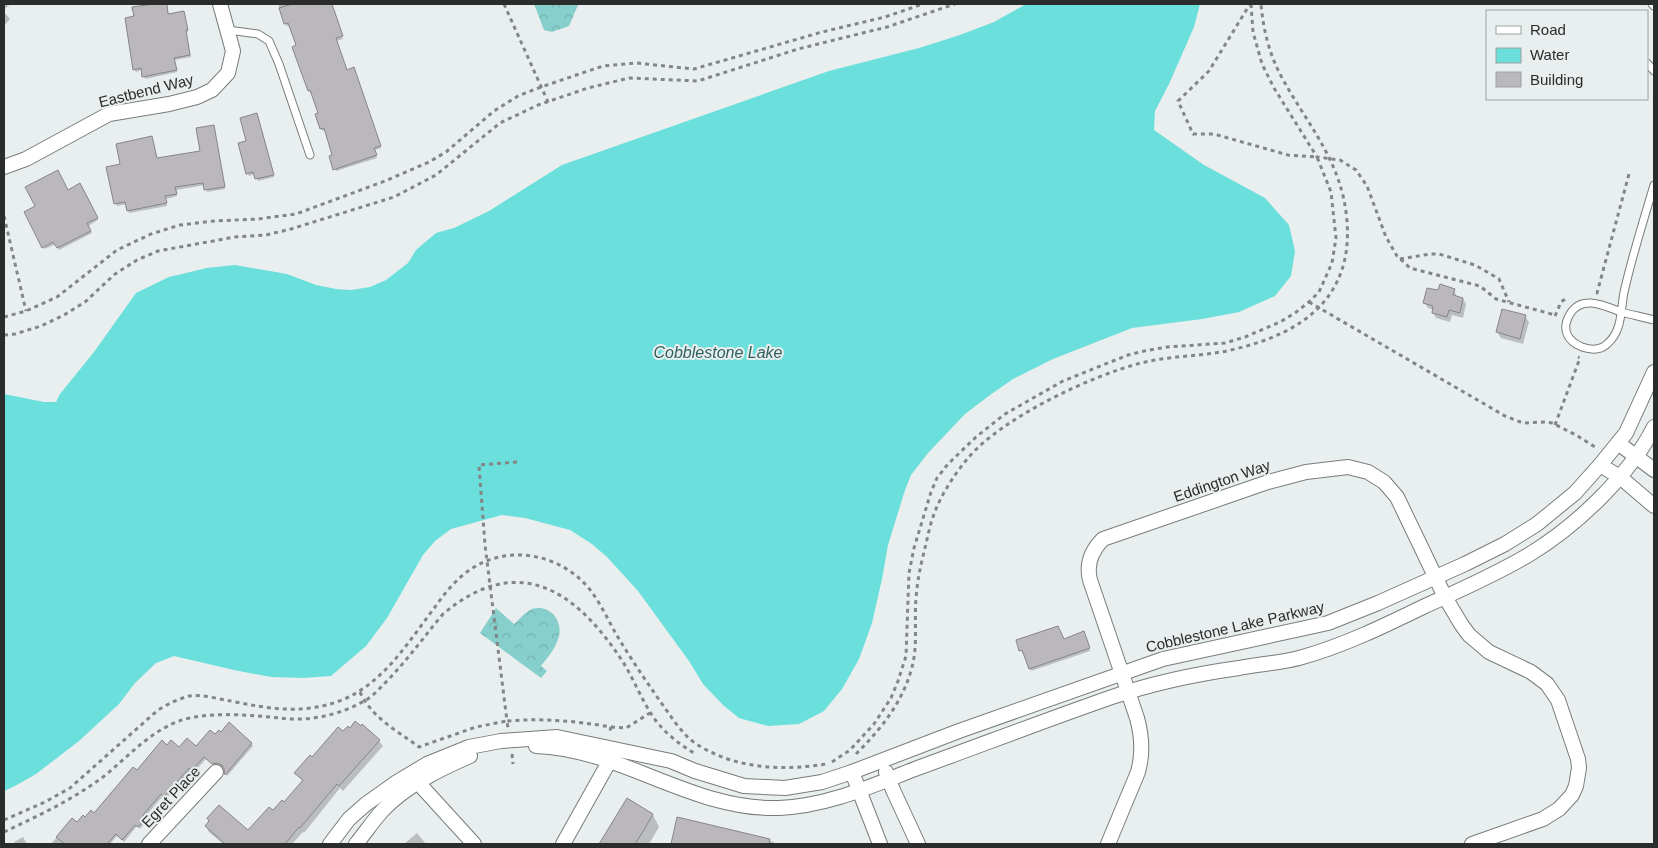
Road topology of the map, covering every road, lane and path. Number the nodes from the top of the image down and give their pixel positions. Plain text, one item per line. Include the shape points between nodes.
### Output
1 (220, 4) edge
2 (504, 4) edge
3 (923, 4) edge
4 (955, 4) edge
5 (1251, 4) edge
6 (1261, 4) edge
7 (228, 30) junction
8 (541, 87) junction
9 (548, 102) junction
10 (310, 155) dead end
11 (1317, 157) junction
12 (1331, 160) junction
13 (4, 167) edge
14 (1630, 174) dead end
15 (1654, 185) edge
16 (4, 216) edge
17 (1400, 259) junction
18 (1589, 291) dead end
19 (1575, 293) dead end
20 (1309, 302) junction
21 (1509, 303) junction
22 (1319, 309) junction
23 (26, 311) junction
24 (1622, 312) junction
25 (1555, 315) junction
26 (4, 317) edge
27 (1654, 320) edge
28 (1555, 322) dead end
29 (4, 335) edge
30 (1575, 356) dead end
31 (1654, 372) edge
32 (1556, 425) junction
33 (1654, 427) edge
34 (1618, 443) junction
35 (1594, 447) dead end
36 (1636, 456) junction
37 (517, 462) dead end
38 (1600, 465) junction
39 (1654, 470) edge
40 (1620, 477) junction
41 (1654, 506) edge
42 (488, 561) junction
43 (1436, 578) junction
44 (491, 586) junction
45 (1445, 597) junction
46 (1122, 673) junction
47 (1128, 691) junction
48 (360, 692) junction
49 (364, 701) junction
50 (650, 713) junction
51 (611, 727) junction
52 (419, 747) dead end
53 (611, 750) junction
54 (512, 754) dead end
55 (699, 757) dead end
56 (852, 758) dead end
57 (882, 762) junction
58 (513, 764) dead end
59 (216, 772) dead end
60 (852, 772) junction
61 (414, 778) junction
62 (889, 780) junction
63 (744, 786) junction
64 (860, 791) junction
65 (739, 805) junction
66 (4, 820) edge
67 (4, 832) edge
68 (150, 844) edge
69 (330, 844) edge
70 (356, 844) edge
71 (474, 844) edge
72 (564, 844) edge
73 (880, 844) edge
74 (918, 844) edge
75 (1108, 844) edge
76 (1472, 844) edge

1 - 7 street, Eastbend Way
2 - 8 path
3 - 8 path via 694,69 636,63 603,66
4 - 9 path via 698,81 629,78
5 - 11 path via 1253,32 1262,64
5 - 11 path via 1209,71 1178,101 1193,134 1214,134 1288,155
6 - 12 path via 1266,40 1278,72
7 - 10 lane via 258,34 269,41
7 - 13 street, Eastbend Way via 233,51 228,73 212,90 169,104 109,114 26,159
8 - 9 path
8 - 23 path via 494,111 446,152 429,162 296,214 214,220 151,234 117,250 57,297
9 - 29 path via 500,123 436,175 394,197 266,235 158,250 115,274 85,302 64,316
11 - 12 path
11 - 20 path via 1331,192 1336,238 1332,263 1318,292
12 - 17 path via 1340,160 1356,170 1367,186 1386,236
12 - 22 path via 1343,195 1348,238 1340,275
14 - 18 path via 1597,293
15 - 24 lane via 1624,290
16 - 23 path
17 - 21 path via 1410,268 1480,286 1496,299
17 - 21 path via 1439,254 1475,265 1499,279
19 - 25 path via 1561,302
20 - 22 path
20 - 42 path via 1280,322 1245,337 1144,351 1086,372 1043,391 1005,414 965,447 937,478 920,526 910,573 906,656 891,698 874,724 850,750 832,762 787,768 756,767 697,745 674,721 618,638 593,593 573,572 537,556 518,554
21 - 25 path
22 - 32 path via 1505,416 1523,423
22 - 56 path via 1288,330 1261,342 1234,350 1142,363 1093,380 1048,400 981,445 952,480 933,517 917,580 914,655 903,692 895,709
23 - 26 path
24 - 24 lane via 1599,303 1580,305 1568,316 1566,333 1580,346 1598,349 1608,344 1617,330
24 - 27 lane
25 - 28 path
30 - 32 path via 1580,358
31 - 34 street, Cobblestone Lake Parkway via 1626,433
32 - 35 path
33 - 36 street, Cobblestone Lake Parkway
34 - 36 street
34 - 38 street, Cobblestone Lake Parkway
36 - 39 street
36 - 40 street, Cobblestone Lake Parkway
37 - 42 path via 479,465
38 - 40 street
38 - 43 street, Cobblestone Lake Parkway via 1575,492 1537,524
40 - 41 street
40 - 45 street, Cobblestone Lake Parkway via 1563,530 1530,553
42 - 44 path
42 - 48 path via 473,568 446,591 402,652
43 - 45 street, Eddington Way
43 - 46 street, Cobblestone Lake Parkway via 1328,623 1163,659
43 - 46 street, Eddington Way via 1398,497 1376,476 1358,469 1338,467 1268,482 1103,539 1095,548 1088,574
44 - 49 path via 462,599 443,614 396,672
44 - 50 path via 512,582 528,584 555,591 571,602 623,662
44 - 51 path via 507,721 546,719
45 - 47 street, Cobblestone Lake Parkway via 1320,652
45 - 76 street, Eddington Way via 1478,644 1539,677 1553,692 1562,710 1579,768 1576,786 1559,809 1543,819
46 - 47 street, Eddington Way
46 - 57 street, Cobblestone Lake Parkway
47 - 62 street, Cobblestone Lake Parkway
47 - 75 street, Eddington Way via 1140,728 1141,762
48 - 49 path
48 - 66 path via 316,708 294,710 191,696 173,701 158,710 70,788
49 - 52 path via 387,726
49 - 67 path via 315,718 292,720 256,715 215,715 181,720 157,731 104,776 72,798
50 - 51 path via 626,728
50 - 55 path via 664,730
51 - 53 path
53 - 61 street, Cobblestone Lake Parkway via 557,737 501,741 469,747 427,764
53 - 63 street, Cobblestone Lake Parkway via 671,761
53 - 65 street, Cobblestone Lake Parkway via 711,799
53 - 72 street
54 - 58 path
57 - 60 street, Cobblestone Lake Parkway
57 - 62 street
59 - 68 street, Egret Place
60 - 63 street, Cobblestone Lake Parkway via 822,782 785,788
60 - 64 street
61 - 69 street, Cobblestone Lake Parkway via 366,804 349,819
61 - 70 street, Cobblestone Lake Parkway
61 - 71 street
62 - 64 street, Cobblestone Lake Parkway
62 - 74 street
63 - 65 street
64 - 65 street, Cobblestone Lake Parkway via 803,806
64 - 73 street

